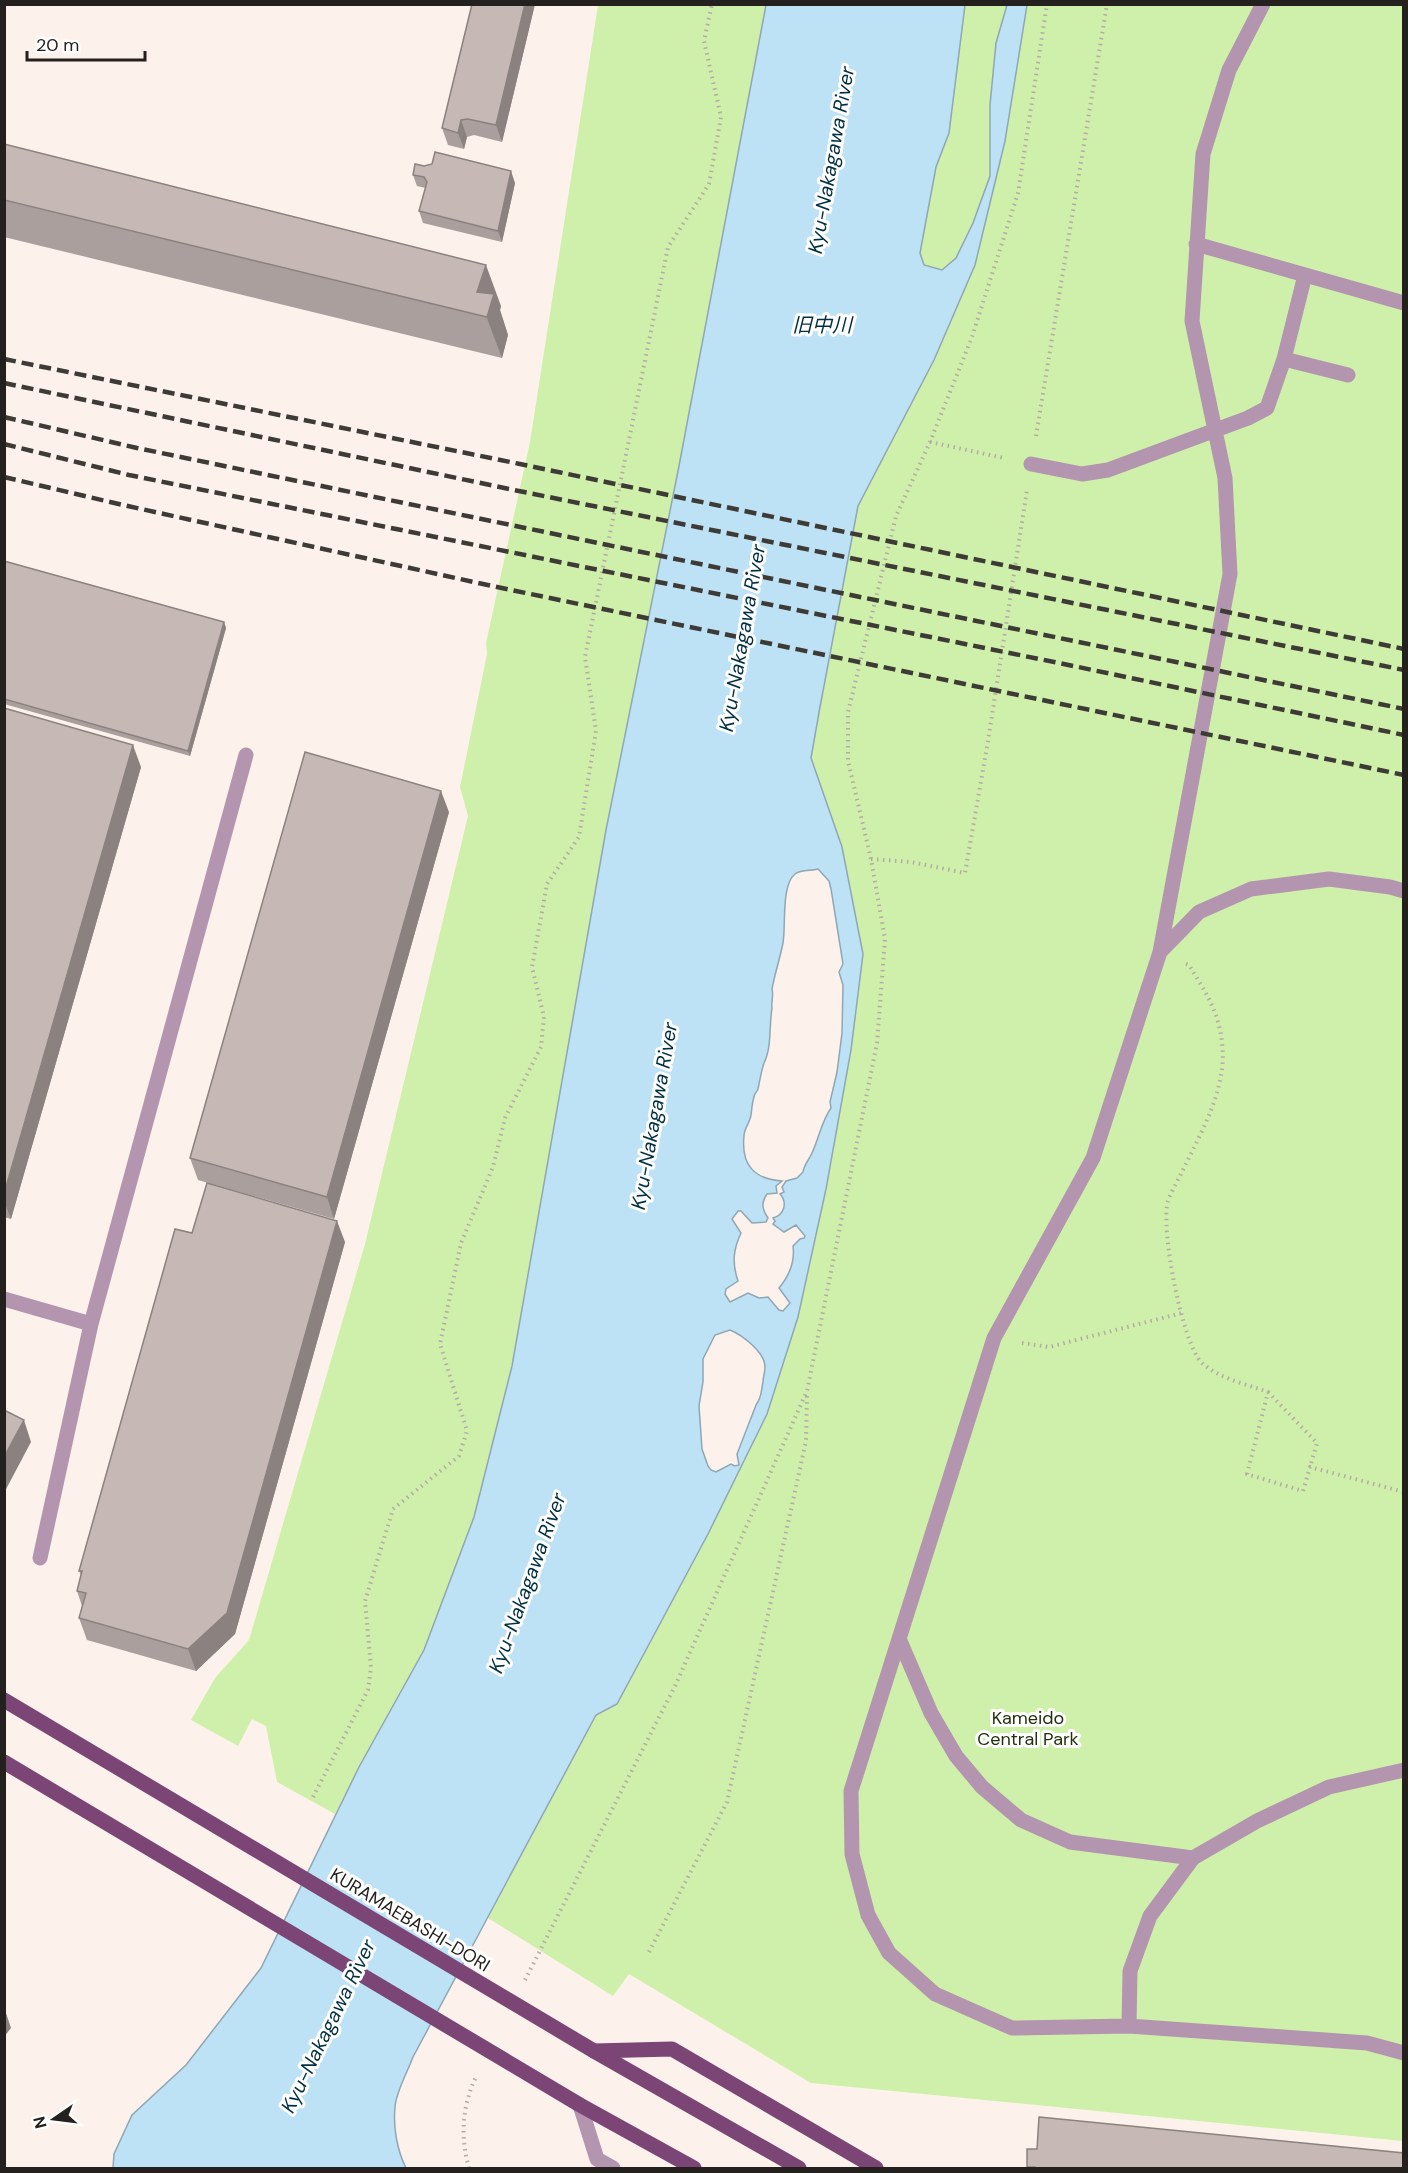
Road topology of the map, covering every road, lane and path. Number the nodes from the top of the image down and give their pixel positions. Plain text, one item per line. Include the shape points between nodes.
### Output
1 (712, 4) edge
2 (1047, 4) edge
3 (1263, 4) edge
4 (1196, 244) junction
5 (1305, 275) junction
6 (1404, 303) edge
7 (1284, 359) junction
8 (1348, 375) dead end
9 (1215, 429) junction
10 (930, 442) junction
11 (1031, 464) joint
12 (246, 755) dead end
13 (871, 859) junction
14 (965, 873) dead end
15 (1404, 891) edge
16 (1160, 952) junction
17 (4, 1299) edge
18 (1182, 1313) junction
19 (91, 1324) junction
20 (994, 1338) junction
21 (807, 1391) junction
22 (1268, 1392) junction
23 (1310, 1467) junction
24 (1404, 1492) edge
25 (39, 1558) dead end
26 (900, 1641) junction
27 (4, 1700) edge
28 (4, 1762) edge
29 (1404, 1770) edge
30 (313, 1797) dead end
31 (1193, 1858) junction
32 (649, 1953) dead end
33 (524, 1983) dead end
34 (1129, 2026) junction
35 (594, 2051) junction
36 (1404, 2053) edge
37 (480, 2068) dead end
38 (580, 2105) junction
39 (594, 2164) edge
40 (469, 2169) edge
41 (613, 2169) edge
42 (694, 2169) edge
43 (799, 2169) edge
44 (876, 2169) edge

1 - 30 path via 704,41 721,117 709,184 668,247 585,657 596,731 579,837 547,884 532,967 544,1017 541,1047 505,1118 494,1167 461,1243 440,1344 467,1431 459,1456 393,1509 365,1601 371,1668 368,1690
2 - 10 path via 1018,194 972,337
3 - 4 street via 1229,70 1203,154
4 - 5 street
4 - 9 street via 1192,321
5 - 6 street
5 - 7 street
7 - 8 street
7 - 9 street via 1268,408
9 - 11 street via 1108,470 1082,474
9 - 16 street via 1225,478 1230,574
10 - 11 path
10 - 13 path via 896,516 848,711 848,761
12 - 19 street
13 - 14 path
13 - 21 path via 885,939 877,1042
15 - 16 street via 1329,879 1251,889 1199,912
16 - 18 path via 1189,965 1215,1013 1221,1044 1222,1074 1213,1105 1168,1202 1170,1267
16 - 20 street via 1093,1158
17 - 19 street
18 - 20 path via 1049,1347
18 - 22 path via 1200,1361 1216,1373
19 - 25 street
20 - 26 street
21 - 32 path via 806,1441 727,1802
21 - 33 path via 675,1686
22 - 23 path via 1317,1443
22 - 23 path via 1247,1474 1304,1491
23 - 24 path
26 - 31 street via 931,1713 956,1756 982,1787 1021,1820 1070,1842
26 - 34 street via 851,1791 852,1854 868,1915 889,1953 935,1994 1012,2028
27 - 35 main road, KURAMAEBASHI-DORI, bridge
28 - 38 main road, bridge
29 - 31 street via 1329,1787 1257,1821
31 - 34 street via 1150,1916 1130,1971
34 - 36 street via 1367,2043
35 - 43 main road, KURAMAEBASHI-DORI, bridge
35 - 44 main road via 672,2049
37 - 40 path via 470,2089 464,2119 463,2140
38 - 39 street
38 - 42 main road, bridge
39 - 41 street

